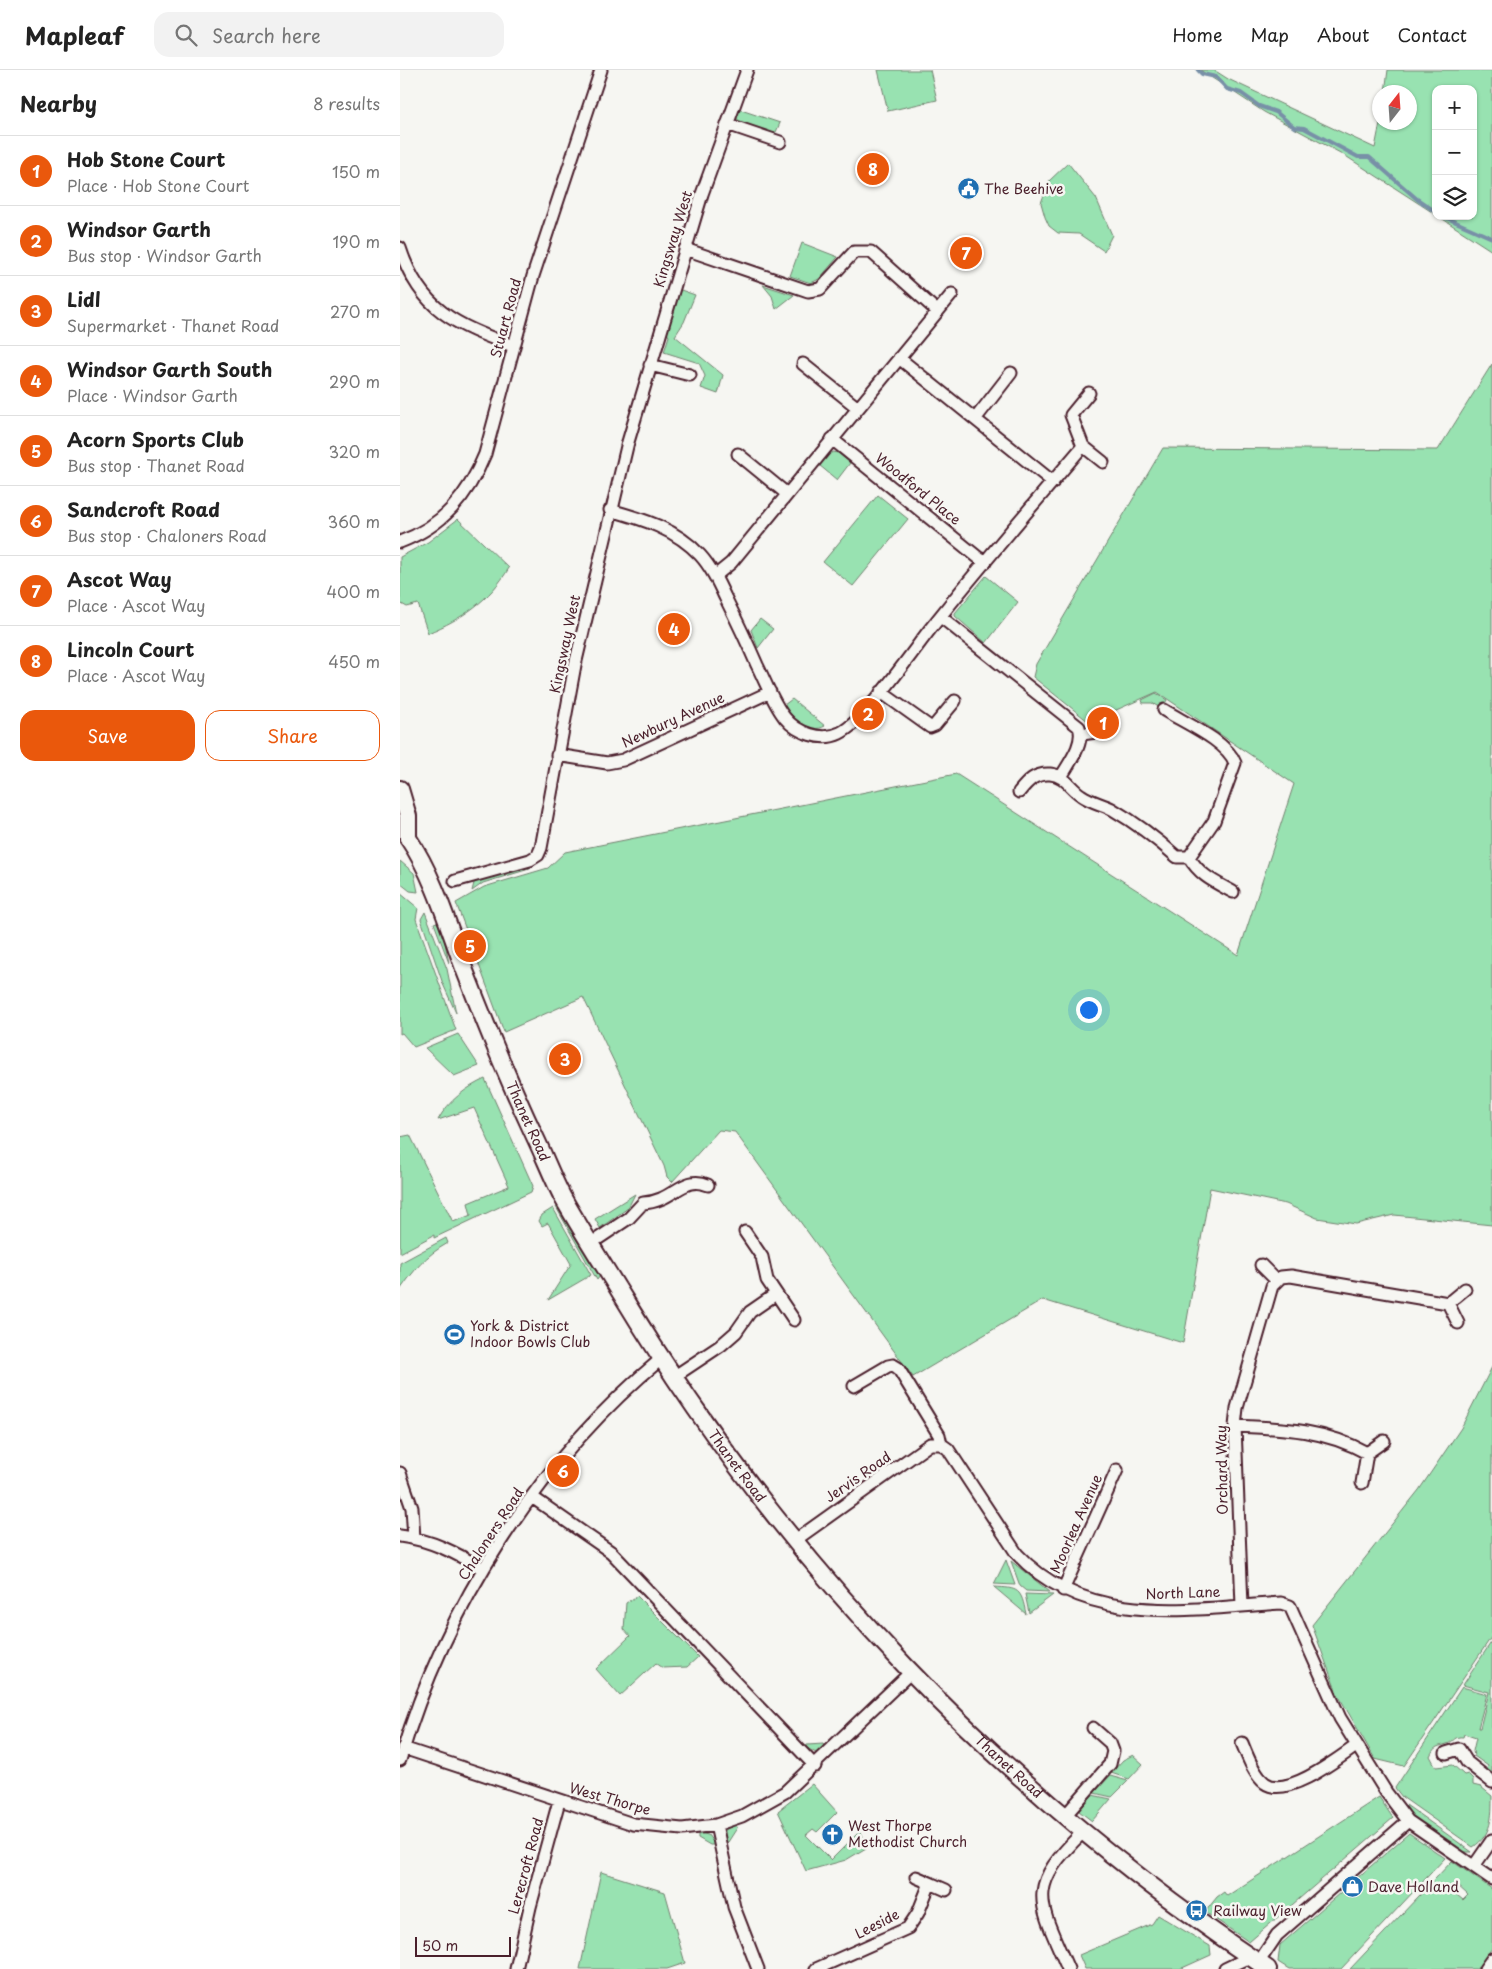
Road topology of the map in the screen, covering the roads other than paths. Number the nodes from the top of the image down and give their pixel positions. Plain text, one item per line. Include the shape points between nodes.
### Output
1 (601, 70) edge
2 (747, 70) edge
3 (727, 124) junction
4 (780, 142) dead end
5 (400, 248) edge
6 (685, 249) junction
7 (952, 294) dead end
8 (937, 311) junction
9 (513, 346) junction
10 (899, 358) junction
11 (803, 364) dead end
12 (650, 365) junction
13 (1011, 373) dead end
14 (690, 376) dead end
15 (1089, 393) dead end
16 (858, 408) junction
17 (976, 418) junction
18 (832, 439) junction
19 (1083, 446) junction
20 (738, 454) dead end
21 (1102, 462) dead end
22 (1053, 482) junction
23 (787, 494) junction
24 (610, 510) junction
25 (400, 542) edge
26 (985, 563) junction
27 (715, 576) junction
28 (940, 616) junction
29 (770, 692) junction
30 (881, 692) junction
31 (955, 701) dead end
32 (1164, 710) dead end
33 (1110, 730) dead end
34 (1082, 734) junction
35 (557, 755) junction
36 (1061, 777) junction
37 (400, 789) edge
38 (1020, 792) dead end
39 (404, 839) edge
40 (1189, 857) junction
41 (462, 883) dead end
42 (1233, 892) dead end
43 (708, 1185) dead end
44 (745, 1232) dead end
45 (590, 1244) junction
46 (1261, 1265) dead end
47 (1276, 1280) junction
48 (1465, 1289) dead end
49 (776, 1294) junction
50 (1448, 1303) junction
51 (794, 1320) dead end
52 (1458, 1323) dead end
53 (661, 1359) junction
54 (672, 1378) junction
55 (854, 1386) dead end
56 (1235, 1426) junction
57 (1384, 1441) dead end
58 (941, 1444) junction
59 (1367, 1453) junction
60 (1117, 1470) dead end
61 (400, 1473) edge
62 (1362, 1483) dead end
63 (532, 1497) junction
64 (400, 1536) edge
65 (414, 1538) junction
66 (794, 1541) junction
67 (484, 1569) junction
68 (1063, 1590) junction
69 (1242, 1606) junction
70 (910, 1673) junction
71 (1093, 1728) dead end
72 (1242, 1743) dead end
73 (1356, 1746) junction
74 (404, 1748) junction
75 (1446, 1753) dead end
76 (400, 1760) edge
77 (815, 1766) junction
78 (1492, 1782) edge
79 (559, 1800) junction
80 (1064, 1817) junction
81 (1408, 1821) junction
82 (716, 1825) junction
83 (1082, 1833) junction
84 (1492, 1840) edge
85 (1474, 1866) junction
86 (916, 1877) dead end
87 (1492, 1879) edge
88 (930, 1883) junction
89 (946, 1890) dead end
90 (1492, 1958) edge
91 (1259, 1963) edge
92 (516, 1969) edge
93 (758, 1969) edge
94 (816, 1969) edge
95 (1068, 1969) edge
96 (1225, 1969) edge
97 (1485, 1969) edge

1 - 9 street, Stuart Road via 568,164
2 - 3 street, Kingsway West
3 - 4 street
3 - 6 street, Kingsway West
5 - 9 street via 412,278 436,308 455,322
6 - 8 street via 808,291 820,289 854,252 871,252
6 - 12 street, Kingsway West
7 - 8 street
8 - 10 street
9 - 25 street, Stuart Road via 477,475 455,507 438,523
10 - 16 street
10 - 17 street
11 - 16 street
12 - 14 street
12 - 24 street, Kingsway West
13 - 17 street
15 - 19 street via 1071,415
16 - 18 street
17 - 22 street
18 - 23 street
18 - 26 street, Woodford Place
19 - 21 street
19 - 22 street
20 - 23 street
22 - 26 street
23 - 27 street via 731,563
24 - 27 street via 647,520 678,537 700,554
24 - 35 street, Kingsway West
26 - 28 street
27 - 29 street
28 - 30 street
28 - 34 street via 1071,719
29 - 30 street via 786,719 798,729 810,735 825,736 839,734 853,725
29 - 35 street, Newbury Avenue via 623,760 608,763
30 - 31 street via 930,727
32 - 40 street via 1222,744 1232,754 1235,763 1214,821
33 - 34 street
34 - 36 street
35 - 41 street, Kingsway West via 542,848 538,855
36 - 38 street via 1038,774
36 - 40 street via 1080,794 1111,808 1159,840 1177,857
37 - 39 street via 408,816
39 - 45 street, Thanet Road via 429,875 505,1072 562,1196
40 - 42 street via 1205,877
43 - 45 street via 689,1182 660,1201 643,1202 629,1218
44 - 49 street via 762,1257 764,1273
45 - 53 street, Thanet Road
46 - 47 street
47 - 50 street via 1291,1276
47 - 56 street, Orchard Way via 1268,1295
48 - 50 street
49 - 51 street
49 - 54 street via 750,1312 736,1332 720,1346
50 - 52 street
53 - 54 street, Thanet Road
53 - 63 street, Chaloners Road via 604,1410
54 - 66 street, Thanet Road
55 - 58 street, North Lane via 888,1366 898,1368 939,1435
56 - 59 street via 1294,1428 1349,1443
56 - 69 street, Orchard Way
57 - 59 street
58 - 66 street, Jervis Road via 930,1444
58 - 68 street, North Lane via 948,1449 1017,1554
59 - 62 street
60 - 68 street, Moorlea Avenue
61 - 65 street via 412,1508
63 - 67 street, Chaloners Road
63 - 77 street via 611,1552
64 - 65 street
65 - 67 street via 446,1548
66 - 70 street, Thanet Road
67 - 74 street, Chaloners Road via 425,1688
68 - 69 street, North Lane via 1090,1601 1132,1608
69 - 73 street, North Lane via 1281,1603 1290,1606 1329,1698
70 - 77 street, West Thorpe
70 - 80 street, Thanet Road
71 - 80 street via 1110,1743 1113,1757
72 - 73 street via 1261,1778 1266,1784 1278,1787 1323,1769
73 - 81 street, North Lane
74 - 76 street, Chaloners Road
74 - 79 street, West Thorpe
75 - 78 street via 1459,1749 1467,1762
77 - 82 street, West Thorpe via 765,1805
79 - 82 street, West Thorpe via 633,1824 682,1829
79 - 92 street, Lerecroft Road
80 - 83 street, Thanet Road
81 - 85 street, North Lane
81 - 91 street via 1278,1934
82 - 93 street via 734,1907
83 - 91 street, Thanet Road via 1149,1886
83 - 95 street via 1049,1870 1042,1899
84 - 85 street
85 - 87 street, North Lane
86 - 88 street
88 - 89 street
88 - 94 street, Leeside via 908,1928
90 - 97 street
91 - 96 street

